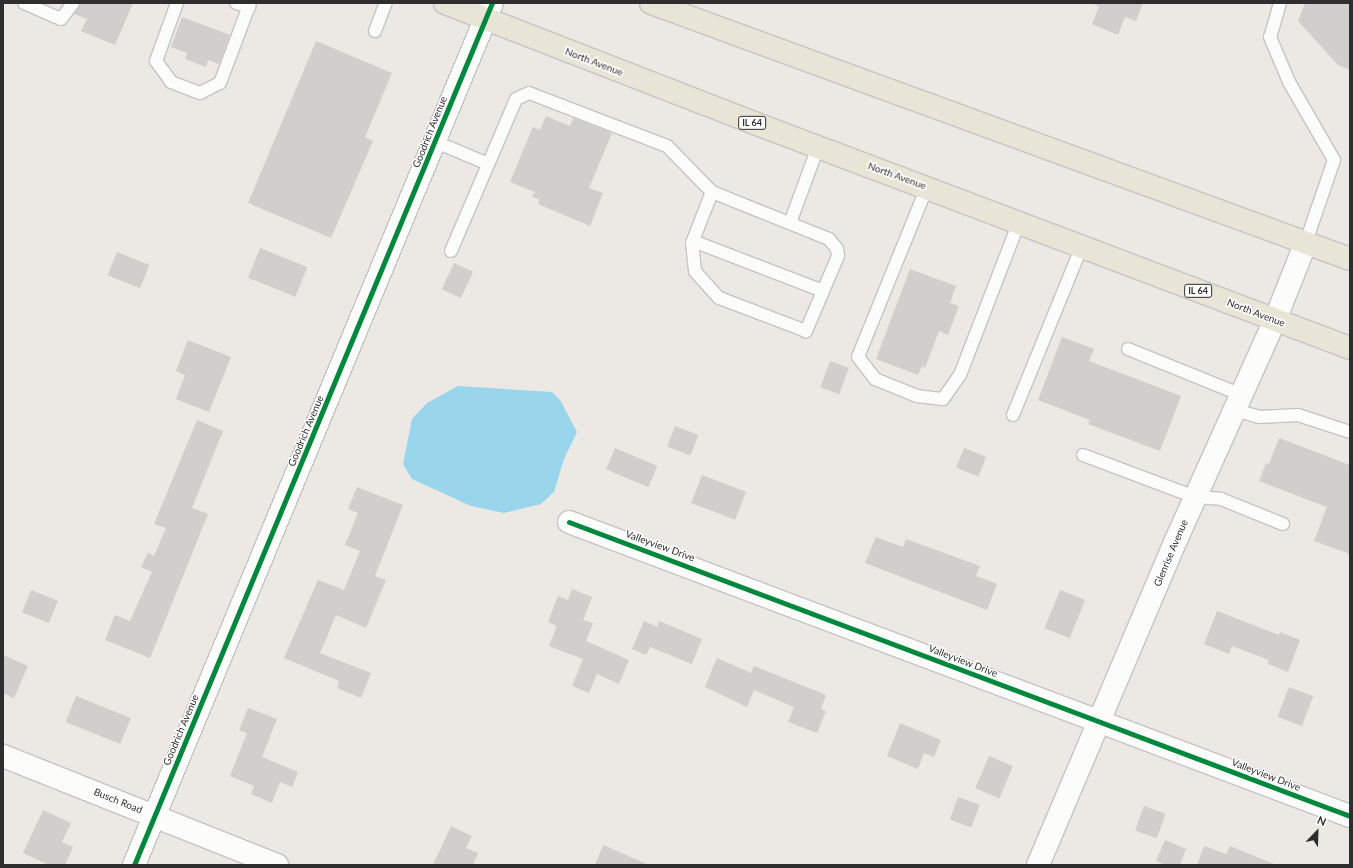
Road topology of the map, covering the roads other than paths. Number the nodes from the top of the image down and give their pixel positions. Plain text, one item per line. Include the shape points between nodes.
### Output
1 (24, 3) edge
2 (73, 3) edge
3 (177, 3) edge
4 (236, 3) edge
5 (386, 3) edge
6 (445, 3) edge
7 (651, 3) edge
8 (1280, 3) edge
9 (249, 5) edge
10 (489, 11) edge
11 (374, 31) dead end
12 (436, 142) junction
13 (818, 147) junction
14 (488, 164) junction
15 (927, 187) junction
16 (712, 192) junction
17 (1019, 222) junction
18 (790, 223) junction
19 (693, 241) junction
20 (1306, 242) junction
21 (1082, 246) junction
22 (451, 251) dead end
23 (1350, 259) edge
24 (823, 291) junction
25 (1275, 320) junction
26 (1350, 348) edge
27 (1128, 349) dead end
28 (1238, 402) junction
29 (1013, 415) dead end
30 (1350, 432) edge
31 (1083, 455) dead end
32 (1195, 497) junction
33 (569, 522) dead end
34 (1283, 524) dead end
35 (1100, 722) junction
36 (3, 756) edge
37 (155, 816) junction
38 (1350, 816) edge
39 (134, 865) edge
40 (277, 865) edge
41 (1038, 865) edge

1 - 2 lane via 61,19
3 - 9 lane via 156,61 171,82 200,93 220,84
4 - 9 lane
5 - 11 lane
6 - 10 main road, North Avenue / IL 64
7 - 20 main road
8 - 20 lane via 1270,37 1289,82 1334,160
10 - 12 street, Goodrich Avenue
10 - 13 main road, North Avenue / IL 64
12 - 14 lane
12 - 37 street, Goodrich Avenue
13 - 15 main road, North Avenue / IL 64
13 - 18 lane
14 - 16 lane via 516,99 529,93 667,146
14 - 22 lane
15 - 17 main road, North Avenue / IL 64
15 - 17 lane via 858,357 875,380 917,396 943,399 960,375
16 - 18 lane
16 - 19 lane
17 - 21 main road, North Avenue / IL 64
18 - 24 lane via 829,239 837,249 838,256
19 - 24 lane
19 - 24 lane via 694,270 719,298 806,331
20 - 23 main road
20 - 25 street, Glenrise Avenue
21 - 25 main road, North Avenue / IL 64
21 - 29 lane
25 - 26 main road, North Avenue / IL 64
25 - 28 street, Glenrise Avenue
27 - 28 lane
28 - 30 lane via 1259,417 1298,415
28 - 32 street, Glenrise Avenue
31 - 32 lane
32 - 34 lane via 1221,499
32 - 35 street, Glenrise Avenue
33 - 35 street, Valleyview Drive
35 - 38 street, Valleyview Drive
35 - 41 street, Glenrise Avenue
36 - 37 street, Busch Road
37 - 39 street, Goodrich Avenue
37 - 40 street, Busch Road

